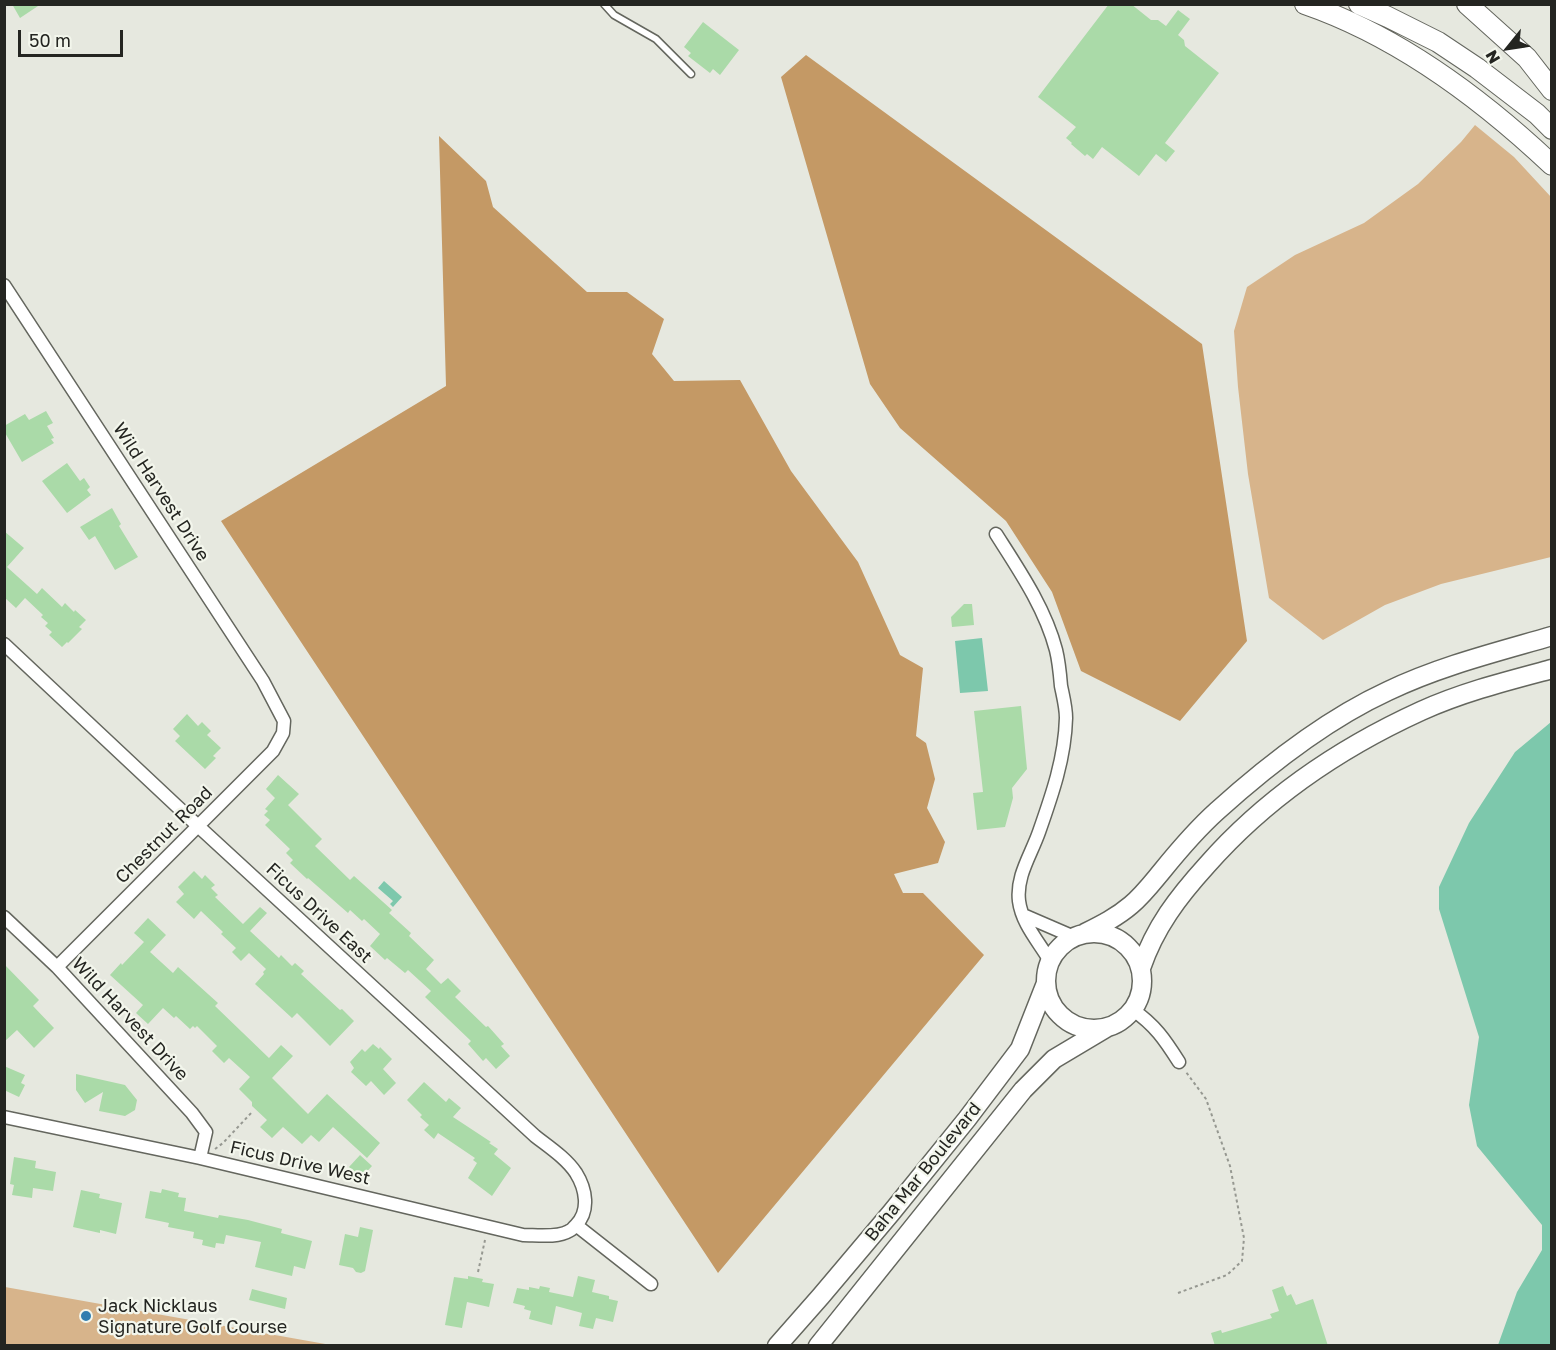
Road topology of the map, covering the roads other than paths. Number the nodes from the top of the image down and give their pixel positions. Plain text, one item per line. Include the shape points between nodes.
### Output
1 (604, 4) edge
2 (1305, 4) edge
3 (1359, 4) edge
4 (1467, 4) edge
5 (691, 74) dead end
6 (1551, 90) edge
7 (1551, 129) edge
8 (1551, 165) edge
9 (4, 285) edge
10 (996, 534) dead end
11 (1551, 636) edge
12 (4, 644) edge
13 (1551, 669) edge
14 (284, 721) joint
15 (198, 826) junction
16 (1023, 915) junction
17 (4, 917) edge
18 (1080, 935) junction
19 (1050, 961) junction
20 (57, 967) junction
21 (1141, 968) junction
22 (1046, 983) junction
23 (1133, 1010) junction
24 (1106, 1028) junction
25 (1179, 1062) road end
26 (4, 1117) edge
27 (200, 1158) junction
28 (579, 1222) junction
29 (651, 1284) dead end
30 (777, 1346) edge
31 (818, 1346) edge

1 - 5 lane via 614,15 656,39
2 - 8 highway via 1419,60 1515,131
3 - 7 highway via 1438,42 1537,114
4 - 6 highway via 1527,58
9 - 14 street, Wild Harvest Drive via 263,681
10 - 16 street via 1027,582 1046,623 1056,651 1066,716 1062,757 1051,799 1021,873 1019,902
11 - 18 main road via 1423,676 1387,691 1317,732 1214,814 1131,905
12 - 15 street, Ficus Drive East
13 - 21 main road via 1485,687 1422,711 1318,767 1240,831 1192,881 1161,923
14 - 15 street, Chestnut Road via 283,733 273,751
15 - 20 street, Chestnut Road
15 - 28 street, Ficus Drive East via 561,1157 583,1187 586,1204
16 - 18 street
16 - 19 street
17 - 20 street, Wild Harvest Drive
18 - 19 main road via 1064,943
18 - 21 main road via 1103,934 1119,940 1129,947
19 - 22 main road
20 - 27 street, Wild Harvest Drive via 192,1113 206,1132
21 - 23 main road via 1141,994
22 - 24 main road via 1052,1004 1066,1020 1085,1029
22 - 30 main road, Baha Mar Boulevard via 1020,1049 891,1213
23 - 24 main road
23 - 25 street via 1163,1037
24 - 31 main road, Baha Mar Boulevard via 1053,1059 1023,1090
26 - 27 street, Ficus Drive West
27 - 28 street, Ficus Drive West via 523,1235 569,1232
28 - 29 street

